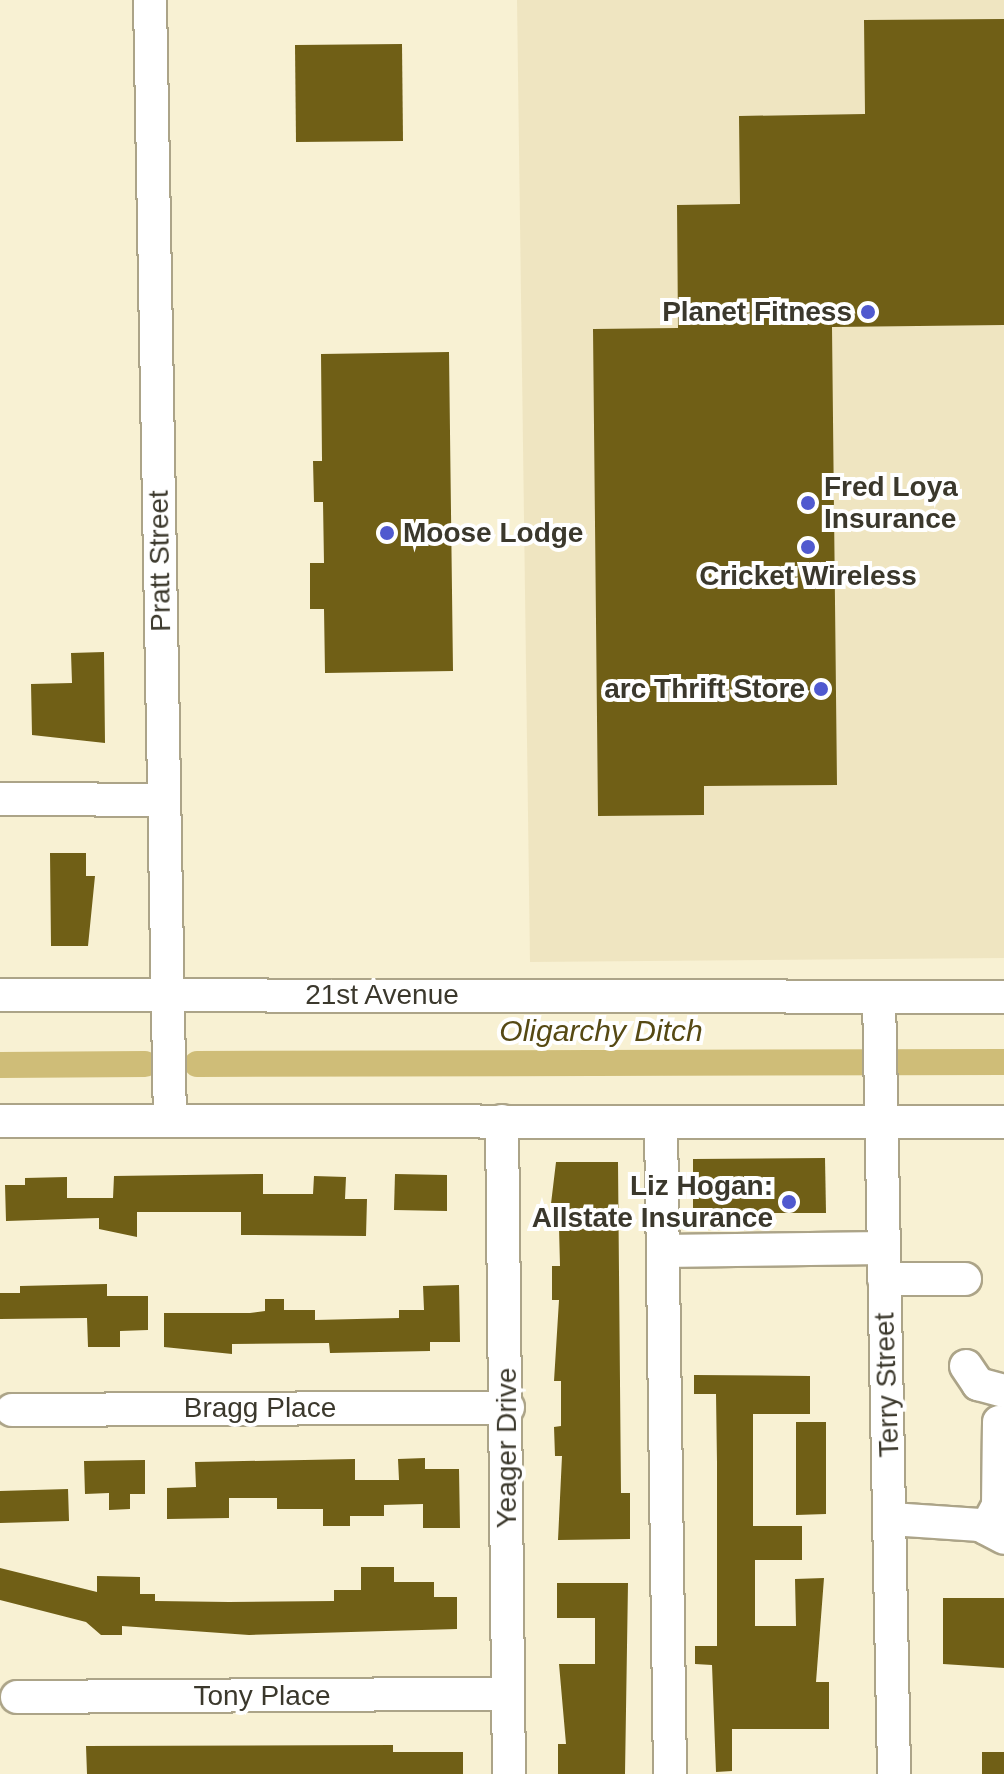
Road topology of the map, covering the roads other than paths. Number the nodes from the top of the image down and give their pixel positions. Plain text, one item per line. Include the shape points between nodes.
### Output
1 (150, 0) edge
2 (0, 799) edge
3 (164, 800) junction
4 (0, 995) edge
5 (168, 995) junction
6 (879, 997) junction
7 (1004, 997) edge
8 (0, 1121) edge
9 (170, 1121) junction
10 (502, 1121) junction
11 (661, 1122) junction
12 (881, 1122) junction
13 (1004, 1122) edge
14 (663, 1251) junction
15 (883, 1263) junction
16 (965, 1279) dead end
17 (966, 1366) dead end
18 (508, 1407) junction
19 (1002, 1407) edge
20 (12, 1410) dead end
21 (891, 1519) junction
22 (995, 1533) edge
23 (507, 1694) junction
24 (17, 1697) dead end
25 (509, 1774) edge
26 (670, 1774) edge
27 (894, 1774) edge

1 - 3 street, Pratt Street
2 - 3 street
3 - 5 street, Pratt Street
4 - 5 street, 21st Avenue
5 - 6 street, 21st Avenue
5 - 9 street, Pratt Street
6 - 7 street, 21st Avenue
6 - 12 street, Terry Street
8 - 9 street
9 - 10 street
10 - 11 street
10 - 18 street, Yeager Drive
11 - 12 street
11 - 14 street
12 - 13 street
12 - 15 street, Terry Street
14 - 15 street
14 - 26 street
15 - 16 street
15 - 21 street, Terry Street
17 - 19 street
18 - 20 street, Bragg Place
18 - 23 street, Yeager Drive
19 - 22 street
21 - 22 street
21 - 27 street, Terry Street
23 - 24 street, Tony Place
23 - 25 street, Yeager Drive

